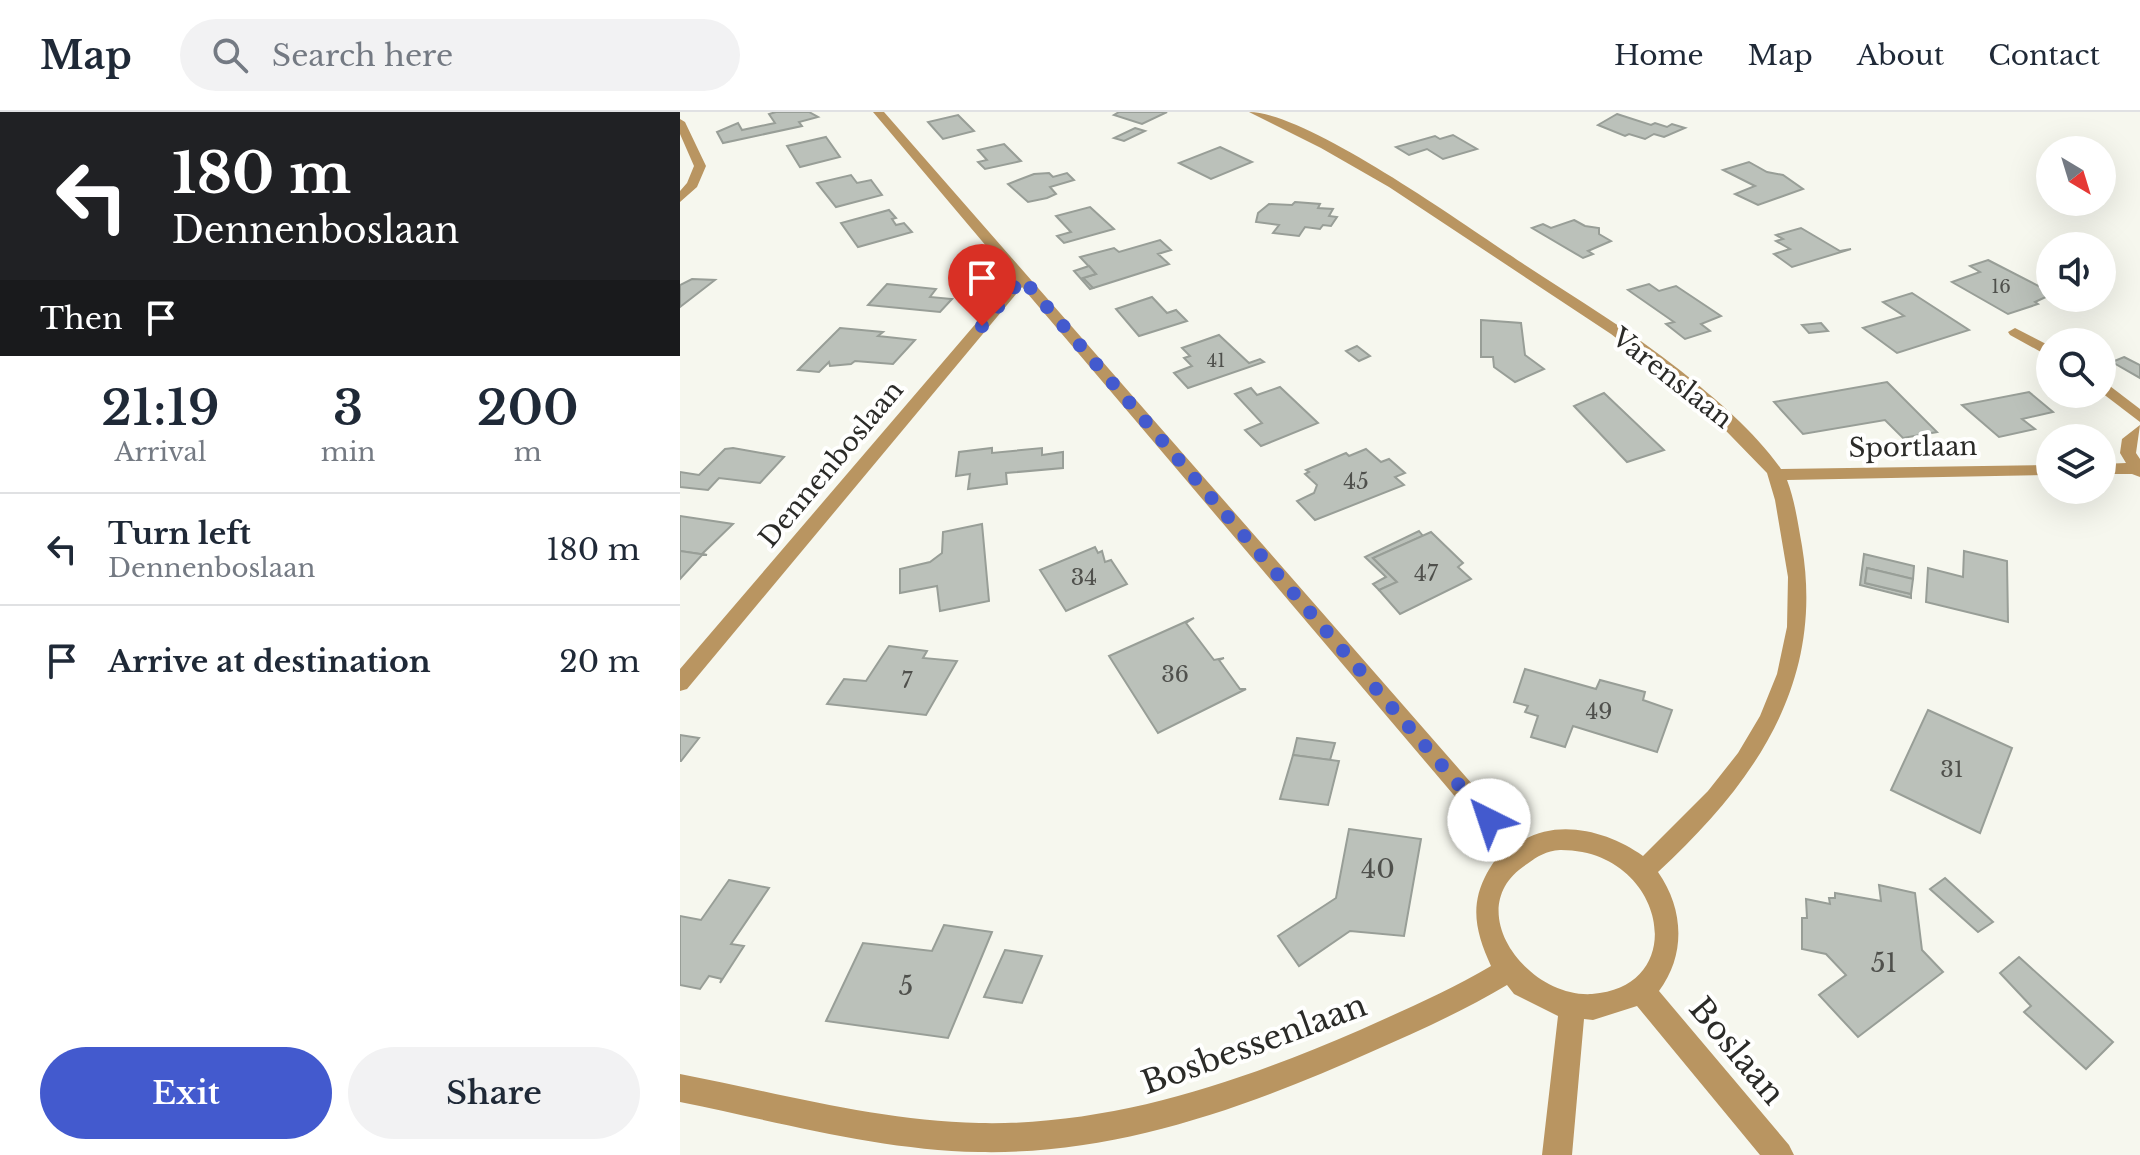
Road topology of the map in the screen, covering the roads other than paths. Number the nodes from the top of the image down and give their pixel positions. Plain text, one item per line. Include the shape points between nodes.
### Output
1 (878, 112) edge
2 (1254, 112) edge
3 (680, 122) edge
4 (680, 198) edge
5 (1022, 278) junction
6 (2015, 332) dead end
7 (2036, 344) edge
8 (2116, 397) edge
9 (2140, 417) edge
10 (2140, 430) edge
11 (2116, 469) edge
12 (2036, 470) edge
13 (2138, 470) edge
14 (1777, 475) junction
15 (680, 683) edge
16 (1518, 853) junction
17 (1643, 871) junction
18 (1506, 971) junction
19 (1642, 991) junction
20 (1572, 1008) junction
21 (680, 1088) edge
22 (1557, 1155) edge
23 (1779, 1155) edge

1 - 5 street
2 - 14 street, Varenslaan via 1355,159 1667,368 1726,417
3 - 4 street via 700,166
5 - 15 street, Dennenboslaan
5 - 16 street
6 - 7 street
8 - 9 street
10 - 13 street via 2130,439 2128,453
11 - 13 street
12 - 14 street, Sportlaan
14 - 17 street, Varenslaan via 1798,560 1798,626 1781,700 1739,771
16 - 17 street via 1542,842 1581,840 1619,852
16 - 18 street via 1499,871 1486,906 1491,945
17 - 19 street via 1659,893 1669,932 1660,970
18 - 20 street via 1529,991
18 - 21 street, Bosbessenlaan via 1475,991 1321,1062 1208,1103 1122,1126 1019,1137 920,1133
19 - 20 street via 1616,1004
19 - 23 street, Boslaan
20 - 22 street

